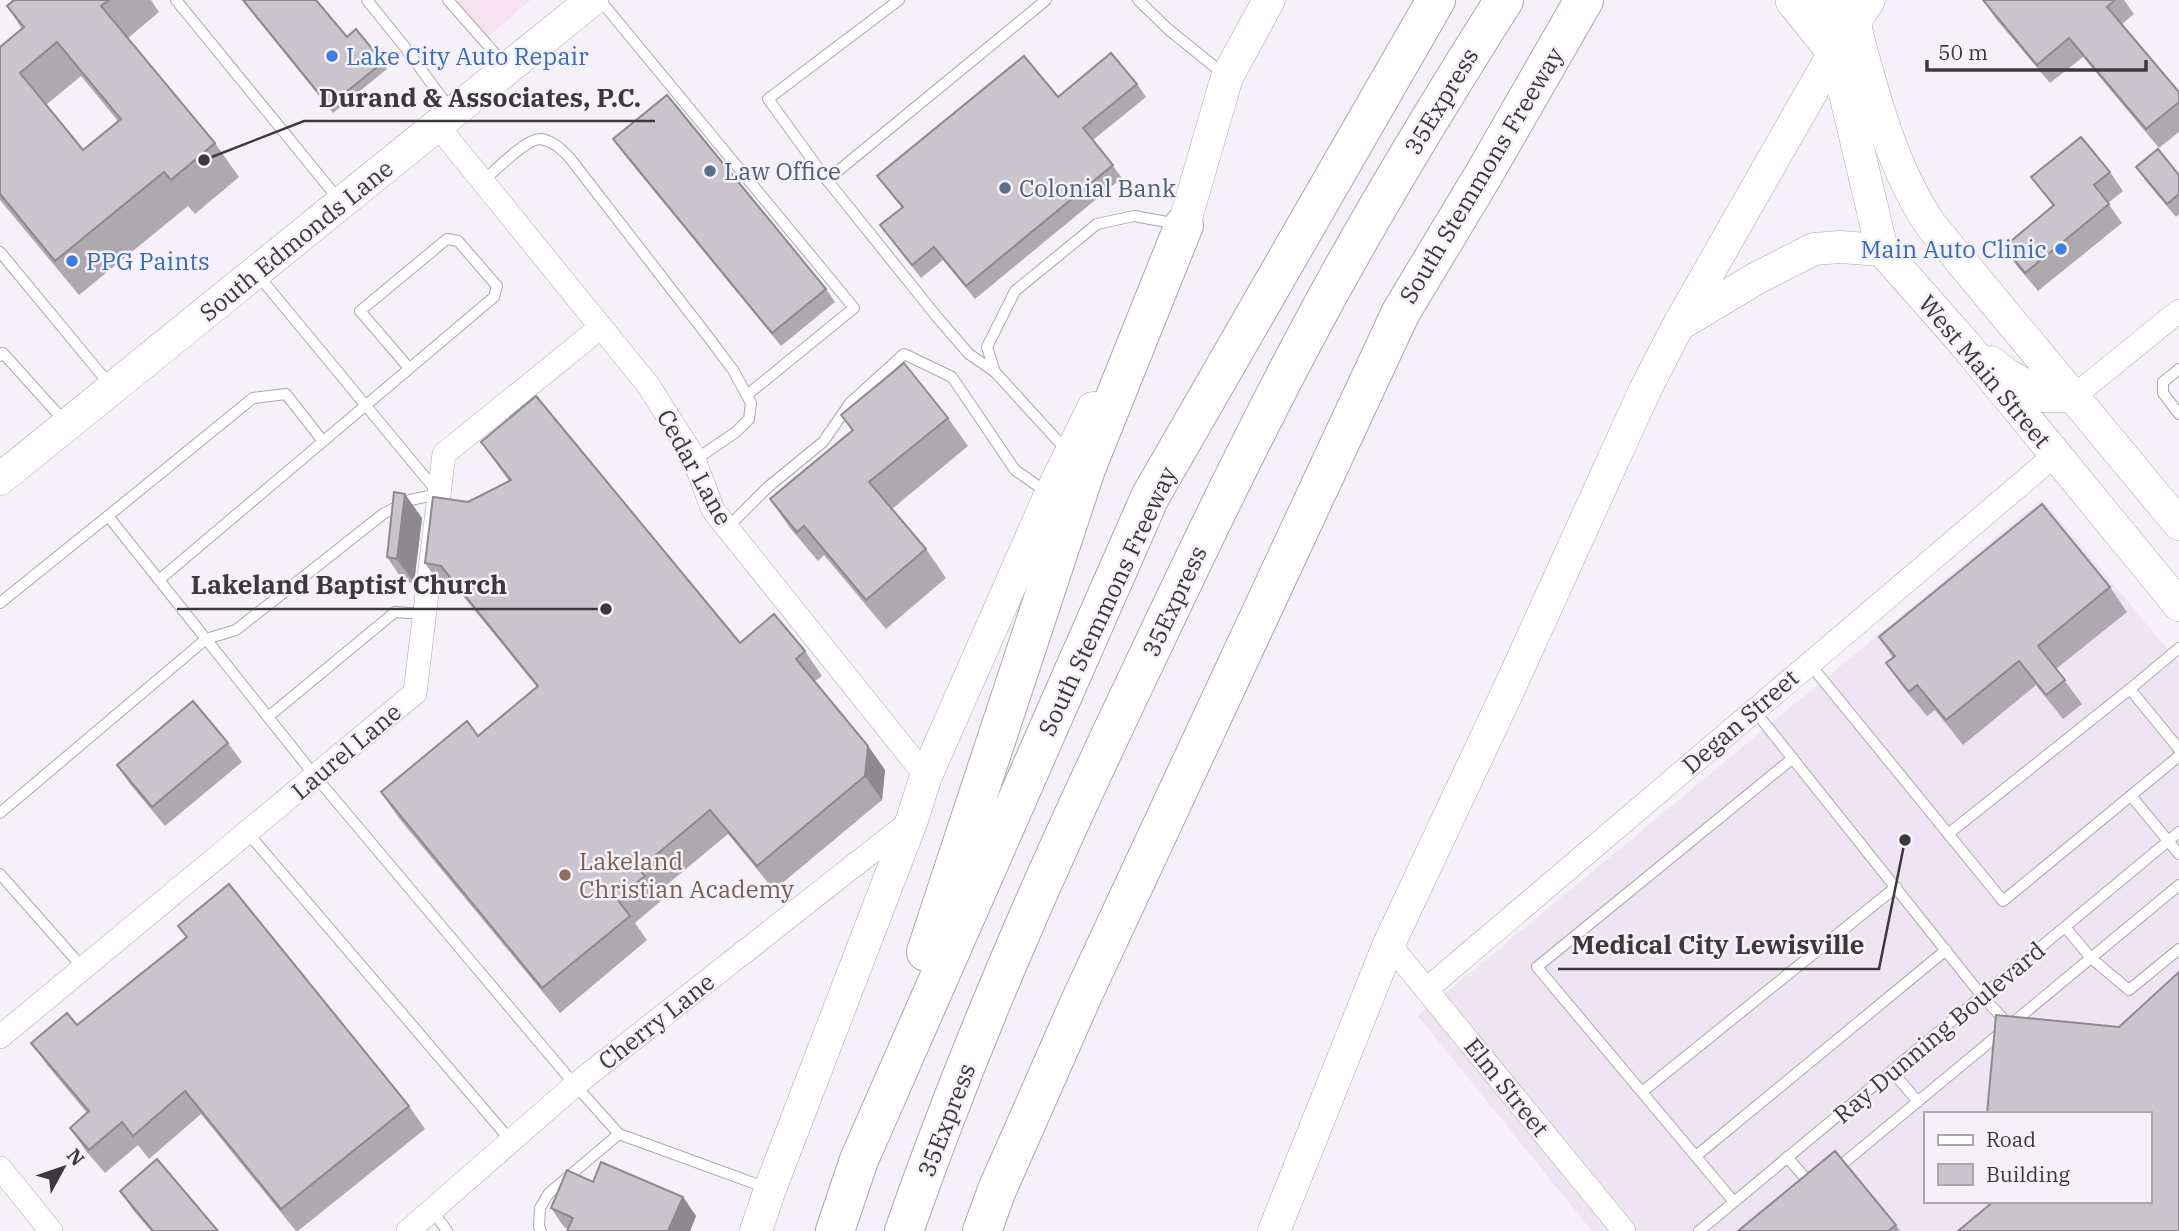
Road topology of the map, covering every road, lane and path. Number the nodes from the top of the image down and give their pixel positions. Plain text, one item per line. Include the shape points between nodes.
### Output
1 (176, 0) edge
2 (367, 0) edge
3 (448, 0) edge
4 (592, 0) edge
5 (600, 0) edge
6 (899, 0) edge
7 (1138, 0) edge
8 (1269, 0) edge
9 (1436, 0) edge
10 (1504, 0) edge
11 (1584, 0) edge
12 (1794, 0) edge
13 (1040, 2) edge
14 (1843, 19) edge
15 (508, 68) junction
16 (1227, 77) junction
17 (444, 119) junction
18 (827, 180) junction
19 (483, 181) junction
20 (341, 203) junction
21 (1184, 225) junction
22 (1882, 250) junction
23 (0, 252) edge
24 (255, 272) junction
25 (2179, 311) edge
26 (1678, 326) junction
27 (601, 327) junction
28 (1964, 343) junction
29 (0, 356) edge
30 (409, 368) junction
31 (2179, 369) edge
32 (995, 372) junction
33 (113, 388) junction
34 (747, 395) junction
35 (2074, 397) junction
36 (365, 404) junction
37 (2179, 414) edge
38 (68, 425) junction
39 (322, 440) junction
40 (2055, 455) junction
41 (694, 460) junction
42 (1078, 462) junction
43 (0, 480) edge
44 (439, 494) junction
45 (1051, 495) junction
46 (108, 516) junction
47 (2177, 519) edge
48 (727, 528) junction
49 (159, 580) junction
50 (0, 603) edge
51 (2179, 604) edge
52 (425, 614) junction
53 (206, 639) junction
54 (2179, 648) edge
55 (1809, 663) junction
56 (2130, 689) junction
57 (1754, 710) junction
58 (268, 718) junction
59 (2179, 749) edge
60 (2179, 756) edge
61 (1793, 758) junction
62 (315, 776) junction
63 (926, 776) junction
64 (2132, 797) junction
65 (0, 813) edge
66 (912, 820) junction
67 (247, 832) junction
68 (2179, 832) edge
69 (1948, 834) junction
70 (2168, 841) junction
71 (2179, 854) edge
72 (0, 874) edge
73 (2179, 885) edge
74 (1896, 887) junction
75 (2065, 927) junction
76 (1389, 944) junction
77 (2179, 949) edge
78 (1946, 950) junction
79 (2091, 958) junction
80 (83, 968) junction
81 (1427, 989) junction
82 (1982, 996) junction
83 (2010, 1026) junction
84 (0, 1037) edge
85 (1892, 1070) junction
86 (575, 1085) junction
87 (1643, 1092) junction
88 (1918, 1102) junction
89 (619, 1134) junction
90 (511, 1141) junction
91 (1696, 1156) junction
92 (1787, 1157) junction
93 (859, 1160) junction
94 (0, 1168) edge
95 (1814, 1188) junction
96 (770, 1189) junction
97 (1804, 1196) edge
98 (1734, 1202) junction
99 (432, 1210) junction
100 (51, 1231) edge
101 (408, 1231) edge
102 (447, 1231) edge
103 (541, 1231) edge
104 (756, 1231) edge
105 (835, 1231) edge
106 (904, 1231) edge
107 (982, 1231) edge
108 (1274, 1231) edge
109 (1624, 1231) edge
110 (1699, 1231) edge

1 - 20 lane
2 - 17 lane via 404,46
3 - 15 lane
4 - 15 main road, South Edmonds Lane
5 - 34 lane via 854,308
6 - 18 lane via 768,99
7 - 16 lane
8 - 16 main road
9 - 93 highway, South Stemmons Freeway via 1150,497
10 - 106 highway, 35Express via 1328,295 1226,490 1071,818 989,1008
11 - 107 highway, South Stemmons Freeway via 1401,312 1082,997
12 - 14 main road, West Main Street
13 - 18 lane
14 - 22 main road, West Main Street
14 - 26 main road
14 - 35 main road, West Main Street via 1907,184 1922,211
15 - 17 main road, South Edmonds Lane
16 - 21 main road
17 - 19 street, Cedar Lane
17 - 20 main road, South Edmonds Lane
18 - 32 lane via 937,317 970,354
19 - 27 street, Cedar Lane
19 - 34 lane via 528,143 539,139 554,143 706,334
20 - 24 main road, South Edmonds Lane
21 - 32 lane via 1134,216 1097,224 1015,291 987,346
21 - 42 highway
22 - 26 main road via 1814,249
22 - 28 main road, West Main Street
23 - 33 lane
24 - 33 main road, South Edmonds Lane
24 - 36 lane
25 - 35 street
26 - 76 main road
27 - 41 street, Cedar Lane via 648,385
27 - 44 street, Laurel Lane via 444,454
28 - 35 main road via 2045,396
28 - 40 main road, West Main Street
29 - 38 lane via 3,353
30 - 30 lane via 360,311 447,239 458,241 497,286 494,297
30 - 36 lane
31 - 37 lane via 2163,382 2163,393
32 - 42 lane
33 - 38 main road, South Edmonds Lane
34 - 41 lane via 749,419
35 - 47 main road, West Main Street
36 - 39 lane
36 - 44 lane
38 - 43 main road, South Edmonds Lane
39 - 46 lane via 286,394 253,398
39 - 49 lane
40 - 51 main road, West Main Street
40 - 55 street, Degan Street
41 - 48 street, Cedar Lane via 713,510
42 - 45 main road
42 - 93 highway via 995,740
44 - 52 street, Laurel Lane
44 - 53 lane via 410,500 383,514 236,629
45 - 48 lane via 1015,470 952,377 904,355 850,403 823,442
45 - 63 main road
46 - 49 lane
46 - 50 lane
48 - 63 street, Cedar Lane
49 - 53 lane
52 - 58 lane via 395,612
52 - 62 street, Laurel Lane via 415,693
53 - 58 lane
53 - 65 lane
54 - 56 lane
55 - 57 street, Degan Street
55 - 69 lane
56 - 59 lane
56 - 69 lane
57 - 61 lane
57 - 81 street, Degan Street
58 - 62 lane
60 - 64 lane
61 - 74 lane
61 - 87 lane via 1537,967
62 - 67 street, Laurel Lane
62 - 86 lane
63 - 66 main road
64 - 69 lane via 2003,901
64 - 70 lane
66 - 86 street, Cherry Lane
66 - 96 main road
67 - 80 street, Laurel Lane
67 - 90 lane
68 - 70 lane, Ray Dunning Boulevard
70 - 71 lane
70 - 75 lane, Ray Dunning Boulevard
72 - 80 lane
73 - 79 lane, Ray Dunning Boulevard
74 - 78 lane
74 - 87 lane
75 - 79 lane
75 - 82 lane, Ray Dunning Boulevard
76 - 81 street, Elm Street
76 - 108 main road
77 - 79 lane via 2129,990
78 - 82 lane
78 - 91 lane
79 - 83 lane, Ray Dunning Boulevard
80 - 84 street, Laurel Lane
81 - 109 street, Elm Street
82 - 83 lane
82 - 85 lane, Ray Dunning Boulevard
83 - 88 lane, Ray Dunning Boulevard
85 - 88 lane
85 - 92 lane, Ray Dunning Boulevard
86 - 89 lane
86 - 90 street, Cherry Lane
87 - 91 lane
88 - 95 lane, Ray Dunning Boulevard
89 - 96 lane
89 - 103 lane via 549,1193 540,1208
90 - 99 street, Cherry Lane
91 - 98 lane
92 - 95 lane
92 - 98 lane, Ray Dunning Boulevard
93 - 105 highway, South Stemmons Freeway
94 - 100 street
95 - 97 lane, Ray Dunning Boulevard
96 - 104 main road
98 - 110 lane, Ray Dunning Boulevard
99 - 101 street, Cherry Lane
99 - 102 lane

